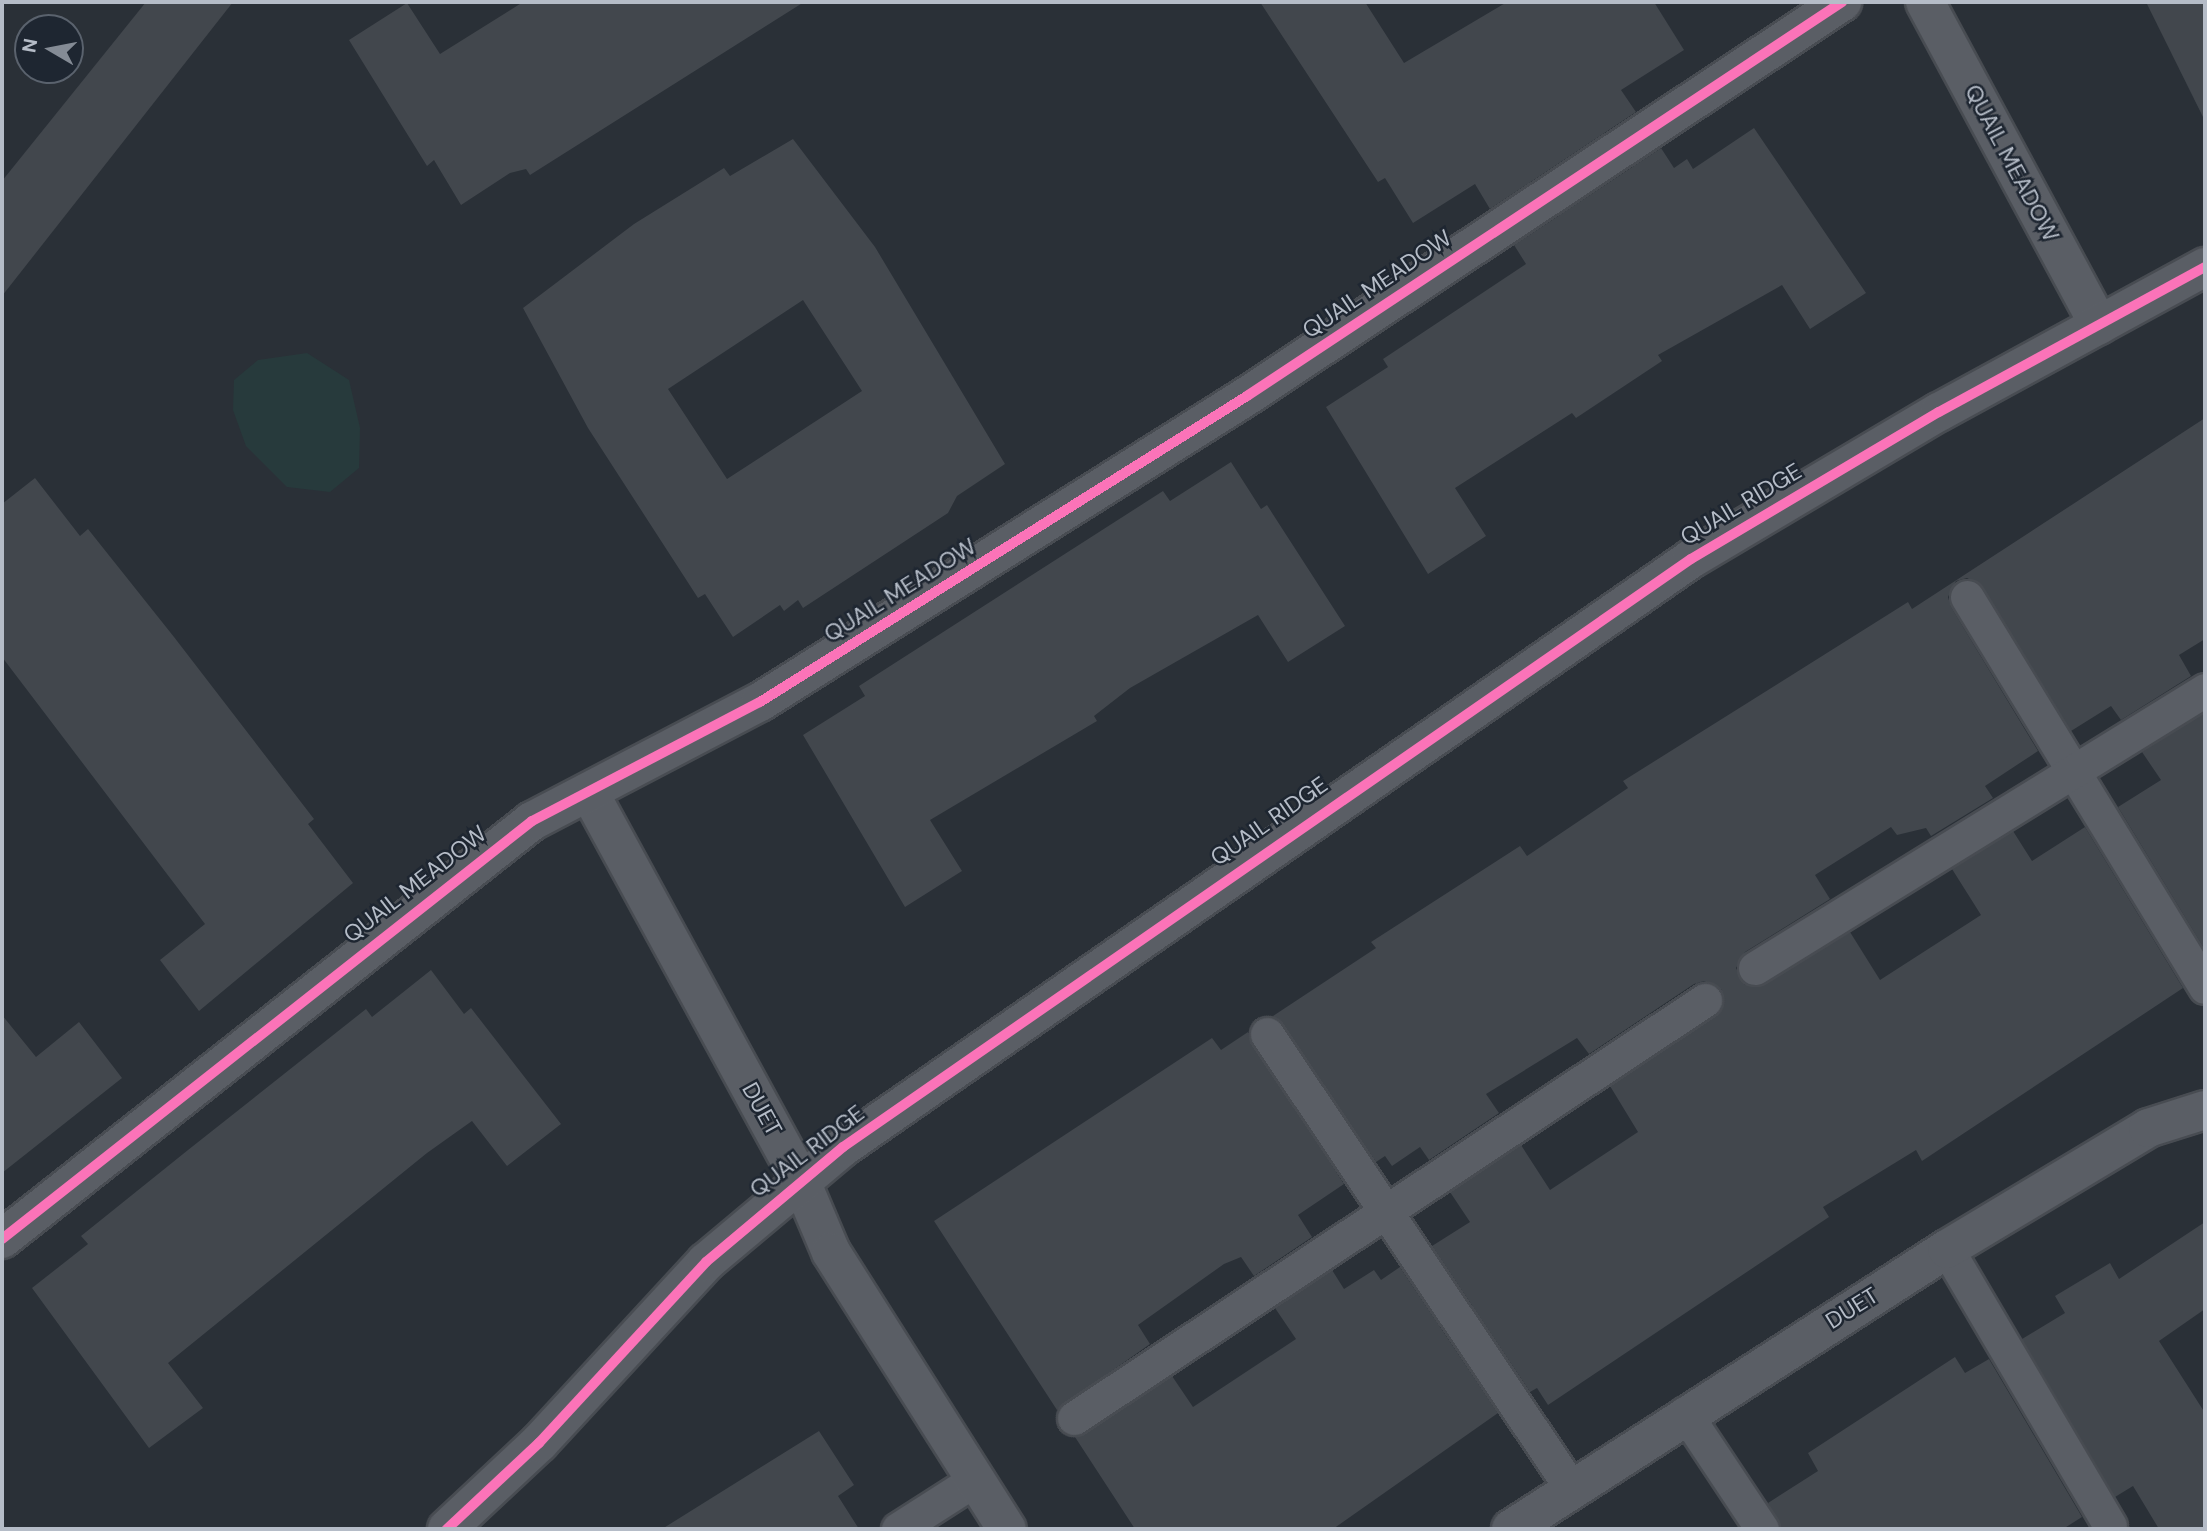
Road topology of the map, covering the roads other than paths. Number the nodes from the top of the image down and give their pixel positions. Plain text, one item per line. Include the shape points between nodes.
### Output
1 (1842, 2) edge
2 (1925, 2) edge
3 (2205, 267) edge
4 (2099, 325) junction
5 (1967, 597) dead end
6 (2205, 690) edge
7 (2073, 771) junction
8 (589, 792) junction
9 (1755, 968) dead end
10 (2205, 987) edge
11 (1705, 1000) dead end
12 (1267, 1034) dead end
13 (2205, 1110) edge
14 (800, 1179) junction
15 (1386, 1213) junction
16 (2, 1239) edge
17 (1947, 1249) junction
18 (1685, 1413) junction
19 (1074, 1418) dead end
20 (973, 1481) junction
21 (1571, 1488) junction
22 (2110, 1526) dead end
23 (447, 1529) edge
24 (898, 1529) edge
25 (1007, 1529) edge
26 (1511, 1529) edge
27 (1762, 1529) edge

1 - 8 street, QUAIL MEADOW via 1084,499 725,723
2 - 4 street, QUAIL MEADOW
3 - 4 street, QUAIL RIDGE
4 - 14 street, QUAIL RIDGE via 1680,566
5 - 7 lane
6 - 7 lane
7 - 9 lane
7 - 10 lane
8 - 14 street, DUET
8 - 16 street, QUAIL MEADOW via 532,821 433,895
11 - 15 lane
12 - 15 lane
13 - 17 street, DUET via 2148,1128
14 - 20 street, DUET via 831,1252
14 - 23 street, QUAIL RIDGE via 706,1262 539,1443
15 - 19 lane
15 - 21 lane
17 - 18 street, DUET
17 - 22 lane
18 - 21 street, DUET
18 - 27 lane
20 - 24 lane
20 - 25 street, DUET
21 - 26 street, DUET

